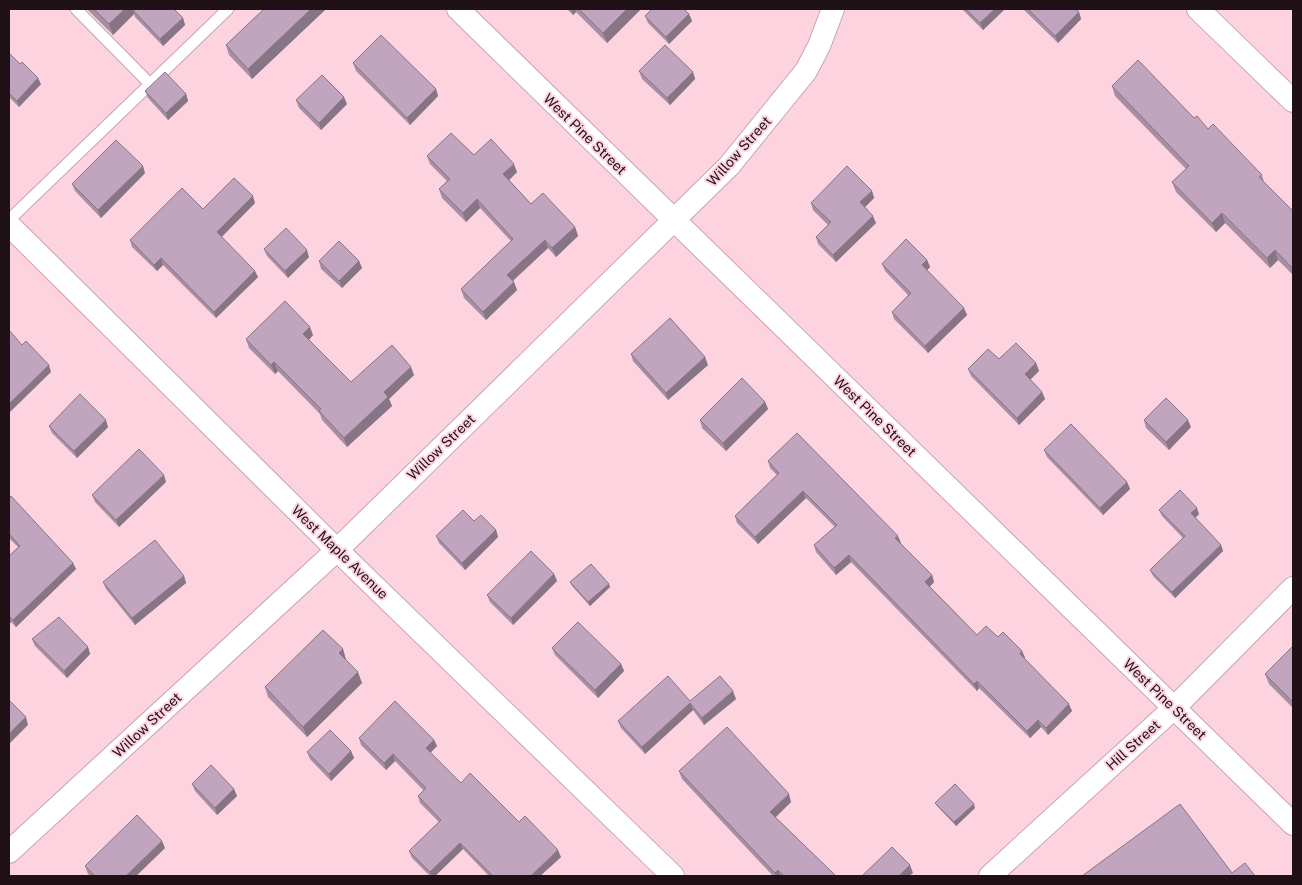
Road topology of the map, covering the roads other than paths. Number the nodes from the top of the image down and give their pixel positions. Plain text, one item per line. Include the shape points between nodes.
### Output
1 (76, 9) edge
2 (228, 9) edge
3 (458, 9) edge
4 (833, 9) edge
5 (1198, 9) edge
6 (150, 84) junction
7 (1293, 101) edge
8 (673, 219) junction
9 (9, 220) edge
10 (9, 225) edge
11 (337, 550) junction
12 (1293, 588) edge
13 (1174, 708) junction
14 (1293, 824) edge
15 (9, 852) edge
16 (673, 876) edge
17 (990, 876) edge

1 - 6 lane
2 - 6 lane
3 - 8 street, West Pine Street
4 - 8 street, Willow Street via 806,72 729,166
5 - 7 street
6 - 9 lane
8 - 11 street, Willow Street
8 - 13 street, West Pine Street
10 - 11 street, West Maple Avenue
11 - 15 street, Willow Street
11 - 16 street, West Maple Avenue
12 - 13 street, Hill Street
13 - 14 street, West Pine Street
13 - 17 street, Hill Street

